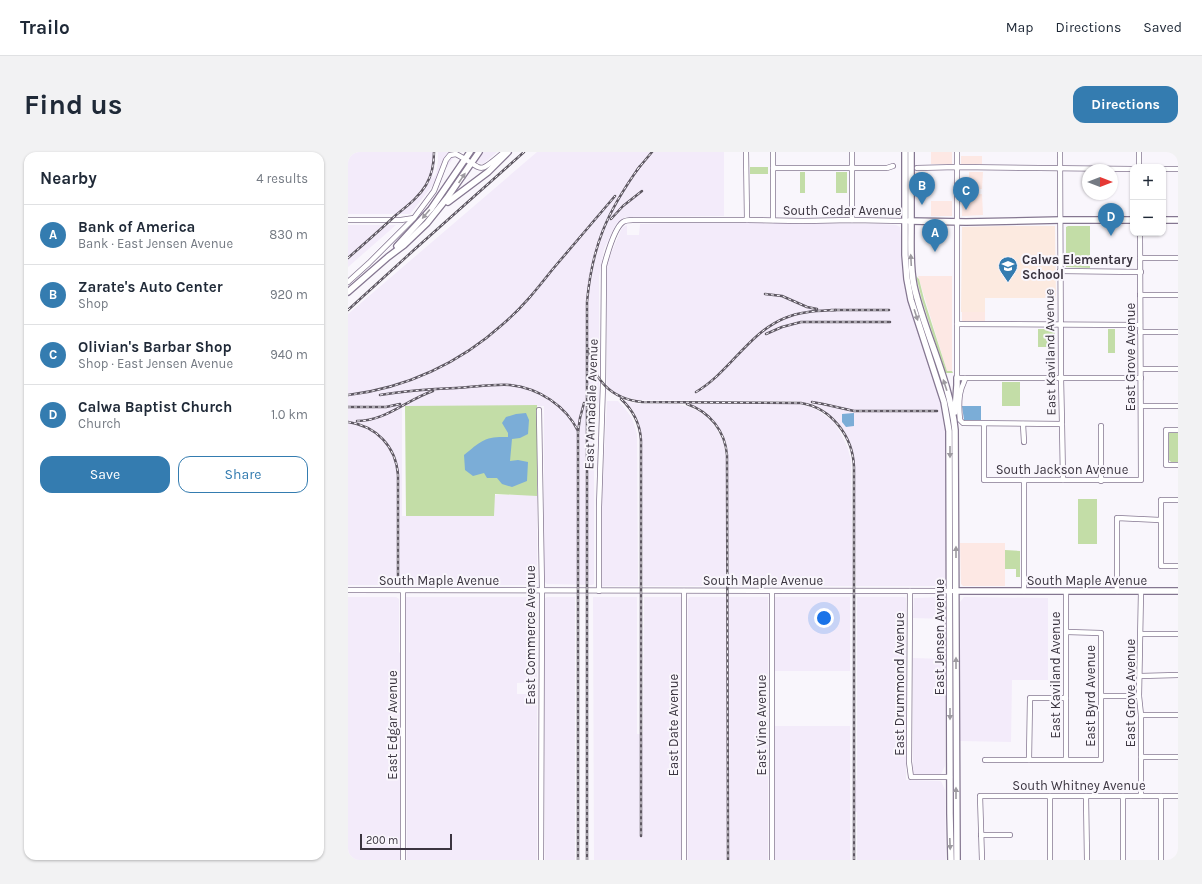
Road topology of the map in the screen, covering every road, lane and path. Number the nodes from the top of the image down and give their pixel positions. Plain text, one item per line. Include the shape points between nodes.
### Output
1 (470, 152) edge
2 (479, 152) edge
3 (504, 152) edge
4 (508, 152) edge
5 (746, 152) edge
6 (773, 152) edge
7 (852, 152) edge
8 (905, 152) edge
9 (911, 152) edge
10 (957, 152) edge
11 (1060, 152) edge
12 (1140, 152) edge
13 (468, 162) junction
14 (1140, 164) edge
15 (893, 166) dead end
16 (957, 167) junction
17 (773, 168) junction
18 (852, 168) junction
19 (917, 168) dead end
20 (1060, 168) junction
21 (1130, 169) edge
22 (1166, 169) edge
23 (1178, 169) edge
24 (441, 207) junction
25 (414, 218) junction
26 (348, 220) edge
27 (746, 220) junction
28 (773, 220) junction
29 (852, 220) junction
30 (1060, 220) junction
31 (1130, 220) edge
32 (1166, 220) edge
33 (1178, 220) edge
34 (908, 221) junction
35 (957, 221) junction
36 (623, 222) joint
37 (1140, 236) edge
38 (388, 257) junction
39 (1140, 258) junction
40 (1178, 258) edge
41 (1060, 271) junction
42 (1140, 272) junction
43 (348, 282) edge
44 (348, 292) edge
45 (1140, 295) junction
46 (1178, 295) edge
47 (957, 324) junction
48 (1060, 324) junction
49 (1140, 325) junction
50 (1140, 332) junction
51 (1178, 332) edge
52 (1141, 369) junction
53 (1178, 369) edge
54 (957, 378) junction
55 (965, 378) junction
56 (1060, 378) junction
57 (1141, 378) junction
58 (1141, 406) junction
59 (1178, 406) edge
60 (538, 410) dead end
61 (955, 422) junction
62 (984, 424) junction
63 (1023, 424) junction
64 (1062, 424) junction
65 (1101, 426) dead end
66 (1178, 430) edge
67 (1024, 442) dead end
68 (1178, 465) edge
69 (1024, 480) junction
70 (1063, 480) junction
71 (1102, 480) junction
72 (1140, 480) joint
73 (1178, 500) edge
74 (1160, 520) junction
75 (1178, 566) edge
76 (348, 590) edge
77 (403, 590) junction
78 (1117, 590) junction
79 (542, 591) junction
80 (599, 591) junction
81 (684, 591) junction
82 (772, 591) junction
83 (910, 591) junction
84 (950, 591) junction
85 (956, 591) junction
86 (1024, 591) junction
87 (1066, 591) junction
88 (1141, 591) junction
89 (1178, 591) edge
90 (1066, 632) junction
91 (1141, 634) junction
92 (1178, 634) edge
93 (1140, 676) junction
94 (1178, 676) edge
95 (1102, 696) junction
96 (1139, 696) junction
97 (1066, 698) junction
98 (1141, 715) junction
99 (1178, 715) edge
100 (1141, 757) junction
101 (1178, 757) edge
102 (1066, 759) junction
103 (985, 760) dead end
104 (1029, 760) junction
105 (950, 777) junction
106 (1050, 796) junction
107 (1086, 796) junction
108 (1123, 796) junction
109 (1141, 796) junction
110 (1161, 796) junction
111 (1178, 796) edge
112 (981, 835) junction
113 (1010, 835) dead end
114 (403, 860) edge
115 (541, 860) edge
116 (684, 860) edge
117 (772, 860) edge
118 (951, 860) edge
119 (958, 860) edge
120 (982, 860) edge
121 (1050, 860) edge
122 (1086, 860) edge
123 (1123, 860) edge
124 (1161, 860) edge

1 - 13 main road
2 - 13 main road
3 - 13 street via 486,168 479,168
4 - 24 main road via 488,172
5 - 27 street
6 - 17 street
7 - 18 street
8 - 34 main road
9 - 34 main road
10 - 16 street
11 - 20 street, East Kaviland Avenue
12 - 14 street
24 -> 13 main road via 454,190
13 - 25 street via 456,154 447,157 434,191
13 -> 38 main road
15 - 18 street
16 - 19 street
16 - 20 street
16 - 35 street
17 - 18 street
17 - 28 street
18 - 29 street
20 - 21 street
20 - 30 street, East Kaviland Avenue
22 - 23 street
24 - 38 main road via 419,231
25 - 26 street
25 - 43 street
27 - 28 street, South Cedar Avenue
27 - 36 street, South Cedar Avenue
28 - 29 street, South Cedar Avenue
29 - 34 street, South Cedar Avenue
30 - 31 main road, South Cedar Avenue
30 - 35 main road, South Cedar Avenue
30 - 41 street, East Kaviland Avenue
32 - 33 main road
34 - 35 main road, South Cedar Avenue
61 -> 34 main road via 914,286
34 -> 84 main road, East Jensen Avenue via 905,261 910,294 947,413 950,440
35 - 47 street
36 - 80 street, East Annadale Avenue via 617,230 604,266
37 - 39 street, East Grove Avenue
38 - 44 main road
39 - 40 street
39 - 42 street, East Grove Avenue
41 - 42 street
41 - 48 street, East Kaviland Avenue
42 - 45 street, East Grove Avenue
45 - 46 street
45 - 49 street, East Grove Avenue
47 - 48 street
47 - 54 street
48 - 49 street
48 - 56 street, East Kaviland Avenue
49 - 50 street, East Grove Avenue
50 - 51 street
50 - 52 street, East Grove Avenue
52 - 53 street
52 - 57 street, East Grove Avenue
54 - 55 street
54 - 61 main road
55 - 56 street
55 - 62 street via 959,399 960,420 964,423
56 - 57 street
56 - 64 street, East Kaviland Avenue
57 - 58 street, East Grove Avenue
58 - 59 street
58 - 72 street, East Grove Avenue
60 - 79 street, East Commerce Avenue
85 -> 61 main road, East Jensen Avenue
62 - 63 street
62 - 69 street, South Jackson Avenue via 984,480
63 - 64 street
63 - 67 street
64 - 70 street, East Kaviland Avenue
65 - 71 street
66 - 68 street via 1166,430 1166,465
69 - 70 street, South Jackson Avenue
69 - 86 street
70 - 71 street, South Jackson Avenue
71 - 72 street, South Jackson Avenue
73 - 74 street via 1161,500
74 - 75 street via 1160,566
74 - 78 street via 1117,518
76 - 77 street, South Maple Avenue
77 - 79 street, South Maple Avenue
77 - 114 street, East Edgar Avenue
78 - 87 main road, South Maple Avenue
78 - 88 main road, South Maple Avenue
79 - 80 street, South Maple Avenue
79 - 115 street, East Commerce Avenue
80 - 81 street, South Maple Avenue
81 - 82 street, South Maple Avenue
81 - 116 street, East Date Avenue
82 - 83 street, South Maple Avenue
82 - 117 street, East Vine Avenue
83 - 84 street, South Maple Avenue
83 - 105 street, East Drummond Avenue via 911,777
84 - 85 street, South Maple Avenue
84 -> 105 main road, East Jensen Avenue
85 - 86 main road, South Maple Avenue
119 -> 85 main road, East Jensen Avenue
86 - 87 main road, South Maple Avenue
87 - 90 street, East Kaviland Avenue
88 - 89 main road, South Maple Avenue
88 - 91 street, East Grove Avenue
90 - 95 street, East Byrd Avenue via 1101,633
90 - 97 street, East Kaviland Avenue
91 - 92 street
91 - 93 street, East Grove Avenue
93 - 94 street
93 - 96 street, East Grove Avenue
95 - 96 street
95 - 102 street, East Byrd Avenue via 1101,760
96 - 98 street, East Grove Avenue
97 - 102 street, East Kaviland Avenue
97 - 104 street via 1030,698
98 - 99 street
98 - 100 street, East Grove Avenue
100 - 101 street
100 - 109 street, East Grove Avenue
102 - 104 street
103 - 104 street
105 -> 118 main road, East Jensen Avenue
106 - 107 street, South Whitney Avenue
106 - 112 street, South Whitney Avenue via 980,796
106 - 121 street
107 - 108 street, South Whitney Avenue
107 - 122 street
108 - 109 street, South Whitney Avenue
108 - 123 street
109 - 110 street, South Whitney Avenue
110 - 111 street, South Whitney Avenue
110 - 124 street
112 - 113 street
112 - 120 street

